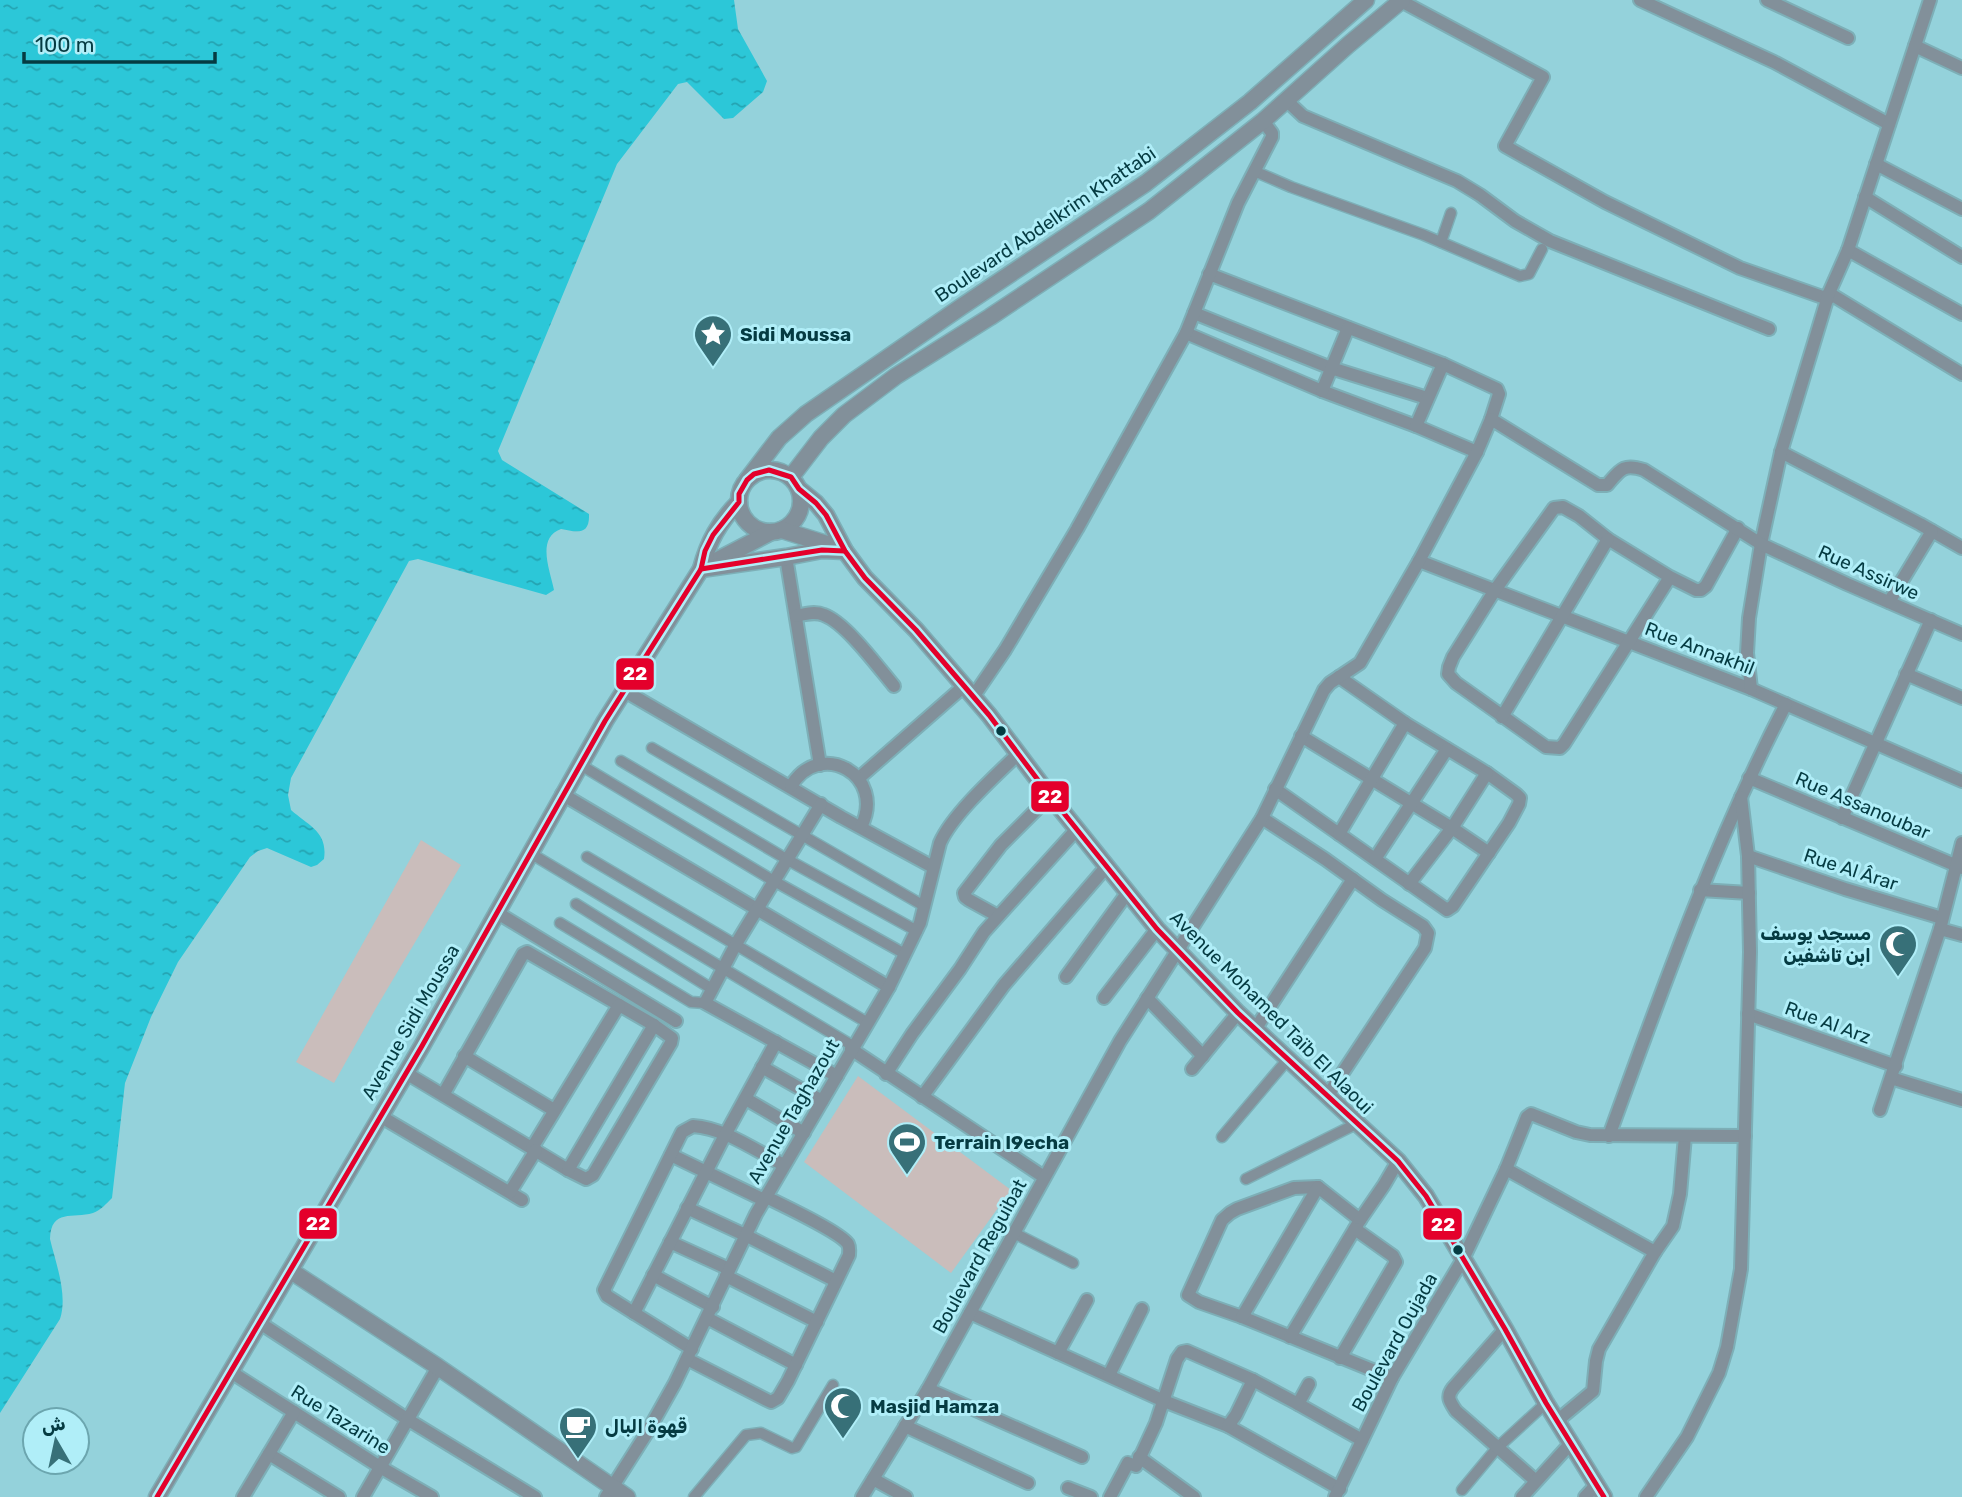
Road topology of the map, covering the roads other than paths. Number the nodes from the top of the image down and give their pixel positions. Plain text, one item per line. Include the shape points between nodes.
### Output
1 (1366, 0) edge
2 (1402, 0) edge
3 (1640, 0) edge
4 (1767, 0) edge
5 (1930, 0) edge
6 (1848, 38) dead end
7 (1915, 46) junction
8 (1962, 68) edge
9 (1286, 100) junction
10 (1263, 121) junction
11 (1889, 124) junction
12 (1876, 164) junction
13 (1254, 171) junction
14 (1865, 197) junction
15 (1962, 209) edge
16 (1451, 213) dead end
17 (1441, 242) junction
18 (1542, 249) dead end
19 (1848, 250) junction
20 (1962, 257) edge
21 (1209, 274) junction
22 (1829, 296) junction
23 (1194, 313) junction
24 (1962, 314) edge
25 (1348, 328) junction
26 (1769, 329) dead end
27 (1185, 333) junction
28 (901, 348) junction
29 (1443, 364) junction
30 (913, 366) junction
31 (1331, 368) junction
32 (1962, 374) edge
33 (1322, 391) junction
34 (1427, 398) junction
35 (1491, 419) junction
36 (1416, 426) junction
37 (1476, 452) junction
38 (1781, 452) junction
39 (747, 480) junction
40 (795, 483) junction
41 (739, 502) junction
42 (1738, 528) junction
43 (777, 531) junction
44 (1932, 531) junction
45 (1608, 539) junction
46 (1761, 544) junction
47 (1962, 548) edge
48 (845, 551) junction
49 (786, 558) junction
50 (1419, 561) junction
51 (701, 569) junction
52 (1670, 577) junction
53 (1495, 590) junction
54 (1889, 602) junction
55 (796, 616) junction
56 (1561, 616) junction
57 (1931, 620) junction
58 (1962, 634) edge
59 (1629, 642) junction
60 (1906, 674) junction
61 (1339, 677) junction
62 (894, 686) dead end
63 (1751, 689) junction
64 (623, 690) junction
65 (968, 692) junction
66 (1962, 698) edge
67 (1786, 704) junction
68 (1502, 716) junction
69 (1405, 723) junction
70 (1301, 736) junction
71 (1874, 743) junction
72 (652, 748) dead end
73 (1447, 749) junction
74 (1018, 754) junction
75 (621, 761) dead end
76 (579, 764) junction
77 (820, 765) junction
78 (1487, 773) junction
79 (859, 778) junction
80 (1749, 778) junction
81 (1370, 779) junction
82 (1962, 781) edge
83 (791, 786) junction
84 (1275, 789) junction
85 (562, 794) junction
86 (1049, 796) junction
87 (1741, 797) junction
88 (1410, 803) junction
89 (821, 804) junction
90 (1262, 818) junction
91 (1842, 818) junction
92 (861, 827) junction
93 (1452, 828) junction
94 (1077, 829) junction
95 (1339, 834) junction
96 (802, 836) junction
97 (1962, 843) edge
98 (530, 853) junction
99 (1489, 853) junction
100 (1748, 856) junction
101 (587, 857) dead end
102 (1375, 859) junction
103 (788, 860) junction
104 (1107, 866) junction
105 (933, 867) junction
106 (1959, 867) edge
107 (1353, 880) junction
108 (774, 881) junction
109 (1409, 884) junction
110 (1700, 890) junction
111 (1128, 892) junction
112 (1749, 893) junction
113 (576, 904) dead end
114 (924, 906) junction
115 (756, 910) junction
116 (496, 912) junction
117 (998, 916) junction
118 (560, 923) dead end
119 (1941, 923) junction
120 (1157, 929) junction
121 (917, 931) junction
122 (1962, 935) edge
123 (736, 944) junction
124 (1177, 949) junction
125 (905, 954) junction
126 (723, 968) junction
127 (1066, 977) dead end
128 (889, 987) junction
129 (712, 989) junction
130 (1104, 998) dead end
131 (1147, 999) junction
132 (705, 1003) junction
133 (619, 1005) junction
134 (1238, 1013) junction
135 (1748, 1014) junction
136 (677, 1021) dead end
137 (868, 1023) junction
138 (654, 1025) junction
139 (1256, 1028) junction
140 (776, 1042) junction
141 (852, 1047) junction
142 (464, 1056) junction
143 (1203, 1056) junction
144 (1288, 1059) junction
145 (762, 1067) junction
146 (1192, 1069) dead end
147 (1894, 1072) junction
148 (405, 1073) junction
149 (886, 1074) junction
150 (837, 1076) junction
151 (443, 1095) junction
152 (1328, 1095) junction
153 (922, 1097) junction
154 (746, 1099) junction
155 (1962, 1100) edge
156 (822, 1101) junction
157 (554, 1110) junction
158 (1880, 1110) dead end
159 (380, 1116) junction
160 (1356, 1124) junction
161 (804, 1133) junction
162 (725, 1135) junction
163 (1609, 1136) junction
164 (1685, 1136) junction
165 (1745, 1136) junction
166 (1222, 1137) dead end
167 (534, 1149) junction
168 (671, 1155) junction
169 (1398, 1161) junction
170 (784, 1165) junction
171 (1506, 1169) junction
172 (568, 1170) junction
173 (708, 1172) junction
174 (1044, 1177) junction
175 (1247, 1179) dead end
176 (1318, 1187) junction
177 (510, 1192) junction
178 (765, 1198) junction
179 (522, 1200) dead end
180 (687, 1208) junction
181 (1357, 1224) junction
182 (1014, 1233) junction
183 (746, 1235) junction
184 (670, 1242) junction
185 (1655, 1252) junction
186 (1463, 1259) junction
187 (1073, 1263) dead end
188 (290, 1271) junction
189 (728, 1273) junction
190 (653, 1275) junction
191 (836, 1282) junction
192 (1087, 1300) dead end
193 (1142, 1309) dead end
194 (710, 1312) junction
195 (634, 1313) junction
196 (970, 1313) junction
197 (1242, 1317) junction
198 (817, 1322) junction
199 (260, 1323) junction
200 (1505, 1329) junction
201 (1290, 1337) junction
202 (1058, 1353) junction
203 (690, 1354) junction
204 (1340, 1358) junction
205 (796, 1365) junction
206 (438, 1367) junction
207 (231, 1372) junction
208 (1109, 1375) junction
209 (1392, 1378) junction
210 (1253, 1380) junction
211 (1309, 1384) dead end
212 (833, 1385) dead end
213 (928, 1389) junction
214 (1164, 1401) junction
215 (1546, 1403) junction
216 (1298, 1404) junction
217 (294, 1412) junction
218 (407, 1419) junction
219 (1557, 1420) junction
220 (905, 1426) junction
221 (1228, 1426) junction
222 (1362, 1440) junction
223 (1571, 1443) junction
224 (1497, 1448) junction
225 (269, 1454) junction
226 (1082, 1457) dead end
227 (1139, 1457) junction
228 (380, 1467) junction
229 (873, 1479) junction
230 (1536, 1481) junction
231 (1028, 1483) dead end
232 (1068, 1488) dead end
233 (1462, 1490) dead end
234 (1601, 1491) edge
235 (609, 1492) edge
236 (1338, 1493) edge
237 (157, 1497) edge
238 (243, 1497) edge
239 (339, 1497) edge
240 (363, 1497) edge
241 (432, 1497) edge
242 (535, 1497) edge
243 (627, 1497) edge
244 (694, 1497) edge
245 (862, 1497) edge
246 (906, 1497) edge
247 (1091, 1497) edge
248 (1110, 1497) edge
249 (1194, 1497) edge
250 (1522, 1497) edge
251 (1585, 1497) edge
252 (1646, 1497) edge

1 - 28 street, Boulevard Abdelkrim Khattabi via 1250,102 1146,183
2 - 9 street
2 - 22 street via 1543,77 1505,146 1605,202 1740,268
3 - 11 street via 1774,62
4 - 6 street
5 - 7 street
7 - 8 street
7 - 11 street
9 - 10 street
9 - 26 street via 1303,116 1457,181 1550,241
10 - 13 street via 1272,137
10 - 30 street via 1149,211
11 - 12 street
12 - 14 street
12 - 15 street
13 - 17 street
13 - 21 street
14 - 19 street
14 - 20 street
16 - 17 street
17 - 18 street via 1520,276 1529,274
19 - 22 street
19 - 24 street
21 - 23 street
21 - 25 street
22 - 32 street
22 - 38 street
23 - 27 street
23 - 31 street
25 - 29 street
25 - 31 street
27 - 33 street
27 - 65 street via 1005,650
28 - 30 street
28 - 39 street, Boulevard Abdelkrim Khattabi via 790,428
29 - 34 street
29 - 35 street, Boulevard Reguibat via 1498,390
30 - 40 street via 835,423
31 - 33 street
31 - 34 street
33 - 36 street
34 - 36 street
35 - 37 street, Boulevard Reguibat
35 - 42 street, Rue Assirwe via 1598,485 1607,485 1615,474 1633,466
36 - 37 street
37 - 50 street, Boulevard Reguibat
38 - 44 street
38 - 46 street
39 - 40 street via 769,470
39 - 41 street
40 - 43 street via 800,508 790,525
40 - 48 street, Avenue Mohamed Taïb El Alaoui via 826,515
41 - 43 street via 752,527
41 - 51 street, Avenue Sidi Moussa via 713,535
42 - 46 street, Rue Assirwe
42 - 52 street via 1702,589
43 - 48 street
43 - 51 street, Avenue Sidi Moussa
44 - 47 street
44 - 54 street
45 - 52 street
45 - 53 street via 1579,516 1563,507 1554,508
45 - 56 street
46 - 54 street, Rue Assirwe
46 - 63 street via 1747,644
48 - 49 street via 822,550
48 - 65 street, Avenue Mohamed Taïb El Alaoui
49 - 51 street
49 - 55 street
50 - 53 street, Rue Annakhil
50 - 61 street, Boulevard Reguibat via 1360,663
51 - 64 street, Avenue Sidi Moussa
52 - 59 street
53 - 56 street, Rue Annakhil
53 - 68 street via 1448,672
54 - 57 street, Rue Assirwe
55 - 62 street via 819,613 834,621
55 - 77 street
56 - 59 street, Rue Annakhil
56 - 68 street
57 - 58 street, Rue Assirwe
57 - 60 street
59 - 63 street, Rue Annakhil
59 - 68 street via 1560,748 1546,747
60 - 66 street
60 - 71 street
61 - 69 street
61 - 70 street, Boulevard Reguibat via 1324,690
63 - 67 street, Rue Annakhil
64 - 76 street, Avenue Sidi Moussa
64 - 83 street
65 - 74 street, Avenue Mohamed Taïb El Alaoui
65 - 79 street
67 - 71 street, Rue Annakhil
67 - 80 street
69 - 73 street
69 - 81 street
70 - 81 street
70 - 84 street, Boulevard Reguibat
71 - 82 street, Rue Annakhil
71 - 91 street
72 - 96 street
73 - 78 street
73 - 88 street
74 - 86 street, Avenue Mohamed Taïb El Alaoui
74 - 105 street, Avenue Taghazout via 949,827
75 - 103 street
76 - 85 street, Avenue Sidi Moussa
76 - 108 street
77 - 79 street via 839,765
77 - 83 street via 800,774
78 - 93 street
78 - 99 street via 1520,801
79 - 92 street via 868,805
80 - 87 street
80 - 91 street, Rue Assanoubar
81 - 88 street
81 - 95 street
83 - 89 street
84 - 90 street, Boulevard Reguibat
84 - 95 street
85 - 98 street, Avenue Sidi Moussa
85 - 115 street
86 - 94 street, Avenue Mohamed Taïb El Alaoui
86 - 117 street via 1001,845 964,893
87 - 100 street
87 - 110 street
88 - 93 street
88 - 102 street
89 - 92 street
89 - 96 street
90 - 107 street
90 - 124 street, Boulevard Reguibat
91 - 106 street, Rue Assanoubar
92 - 105 street
93 - 99 street
93 - 109 street
94 - 104 street, Avenue Mohamed Taïb El Alaoui
94 - 117 street
95 - 102 street
96 - 103 street
96 - 114 street
97 - 106 street
98 - 116 street, Avenue Sidi Moussa
98 - 126 street
99 - 109 street via 1448,911
100 - 112 street
100 - 119 street, Rue Al Ârar
101 - 123 street
102 - 109 street
103 - 108 street
103 - 121 street
104 - 111 street, Avenue Mohamed Taïb El Alaoui
104 - 153 street via 1004,985
105 - 114 street, Avenue Taghazout
106 - 119 street
107 - 139 street
107 - 152 street via 1423,926 1428,938
108 - 115 street
108 - 125 street
110 - 112 street
110 - 163 street
111 - 120 street, Avenue Mohamed Taïb El Alaoui
111 - 127 street
112 - 135 street
113 - 129 street
114 - 121 street, Avenue Taghazout
115 - 123 street
115 - 128 street
116 - 136 street
116 - 148 street, Avenue Sidi Moussa
117 - 149 street
118 - 132 street via 691,1002
119 - 122 street, Rue Al Ârar
119 - 147 street
120 - 124 street, Avenue Mohamed Taïb El Alaoui
120 - 130 street
121 - 125 street, Avenue Taghazout
123 - 126 street
123 - 137 street
124 - 131 street, Boulevard Reguibat
124 - 134 street, Avenue Mohamed Taïb El Alaoui
125 - 128 street, Avenue Taghazout
126 - 129 street
126 - 141 street
128 - 137 street, Avenue Taghazout
129 - 132 street
131 - 143 street
131 - 174 street, Boulevard Reguibat
132 - 140 street
133 - 138 street
133 - 142 street via 525,952
133 - 157 street
134 - 139 street, Avenue Mohamed Taïb El Alaoui
134 - 143 street
135 - 147 street, Rue Al Arz
135 - 165 street
137 - 141 street, Avenue Taghazout
138 - 172 street
138 - 172 street via 672,1038 671,1043 593,1175 584,1178
139 - 144 street, Avenue Mohamed Taïb El Alaoui
140 - 145 street
140 - 150 street
141 - 149 street
141 - 150 street, Avenue Taghazout
142 - 151 street
142 - 157 street
143 - 146 street
144 - 152 street, Avenue Mohamed Taïb El Alaoui
144 - 166 street
145 - 154 street
145 - 156 street
147 - 155 street, Rue Al Arz
147 - 158 street
148 - 151 street
148 - 159 street, Avenue Sidi Moussa
149 - 153 street
150 - 156 street, Avenue Taghazout
151 - 167 street
152 - 160 street, Avenue Mohamed Taïb El Alaoui
153 - 174 street
154 - 161 street
154 - 162 street
156 - 161 street, Avenue Taghazout
157 - 167 street
159 - 177 street
159 - 188 street, Avenue Sidi Moussa
160 - 169 street, Avenue Mohamed Taïb El Alaoui
160 - 175 street
161 - 170 street, Avenue Taghazout
162 - 168 street via 690,1126
162 - 170 street
162 - 173 street
163 - 164 street
163 - 171 street, Boulevard Oujada via 1582,1134 1531,1114
164 - 165 street
164 - 185 street via 1676,1218
165 - 252 street via 1741,1269 1727,1347 1687,1437
167 - 172 street
167 - 177 street
168 - 173 street
168 - 195 street via 604,1290
169 - 181 street
169 - 186 street, Avenue Mohamed Taïb El Alaoui via 1426,1196
170 - 178 street, Avenue Taghazout
171 - 185 street
171 - 186 street, Boulevard Oujada
173 - 178 street
173 - 180 street
174 - 182 street, Boulevard Reguibat
176 - 181 street
176 - 197 street
176 - 197 street via 1285,1191 1222,1220 1188,1295
177 - 179 street
178 - 183 street, Avenue Taghazout
178 - 191 street via 826,1228 847,1244 849,1255
180 - 183 street
180 - 184 street
181 - 201 street
181 - 204 street via 1396,1262
182 - 187 street
182 - 196 street, Boulevard Reguibat
183 - 189 street, Avenue Taghazout
183 - 191 street
184 - 189 street
184 - 190 street
185 - 219 street via 1599,1349 1593,1391
186 - 200 street, Avenue Mohamed Taïb El Alaoui
186 - 209 street, Boulevard Oujada
188 - 199 street, Avenue Sidi Moussa
188 - 206 street
189 - 194 street, Avenue Taghazout
189 - 198 street
190 - 194 street
190 - 195 street
191 - 198 street
192 - 202 street
193 - 208 street
194 - 203 street, Avenue Taghazout
194 - 205 street
195 - 203 street
196 - 202 street
196 - 213 street, Boulevard Reguibat
197 - 201 street
198 - 205 street
199 - 207 street, Avenue Sidi Moussa
199 - 218 street
200 - 215 street, Avenue Mohamed Taïb El Alaoui
200 - 224 street via 1449,1395 1456,1411
201 - 204 street
202 - 208 street
203 - 205 street via 771,1402 782,1394
203 - 235 street, Avenue Taghazout
204 - 209 street
206 - 218 street
206 - 235 street
207 - 217 street, Rue Tazarine
207 - 237 street, Avenue Sidi Moussa
208 - 214 street
209 - 222 street, Boulevard Oujada
210 - 214 street via 1182,1352
210 - 216 street
210 - 221 street
211 - 216 street
212 - 244 street via 796,1447 761,1433 746,1435
213 - 220 street, Boulevard Reguibat
213 - 226 street
214 - 221 street
214 - 227 street
215 - 219 street, Avenue Mohamed Taïb El Alaoui
215 - 224 street
216 - 222 street
217 - 225 street
217 - 228 street, Rue Tazarine
218 - 228 street
218 - 242 street
219 - 223 street, Avenue Mohamed Taïb El Alaoui
220 - 229 street, Boulevard Reguibat
220 - 231 street
221 - 236 street
222 - 236 street, Boulevard Oujada
223 - 230 street
223 - 234 street, Avenue Mohamed Taïb El Alaoui
224 - 230 street
224 - 233 street
225 - 238 street
225 - 239 street
227 - 248 street via 1136,1466 1128,1463
227 - 249 street
228 - 240 street
228 - 241 street, Rue Tazarine
229 - 245 street, Boulevard Reguibat
229 - 246 street
230 - 250 street
232 - 247 street
234 - 251 street
235 - 243 street

